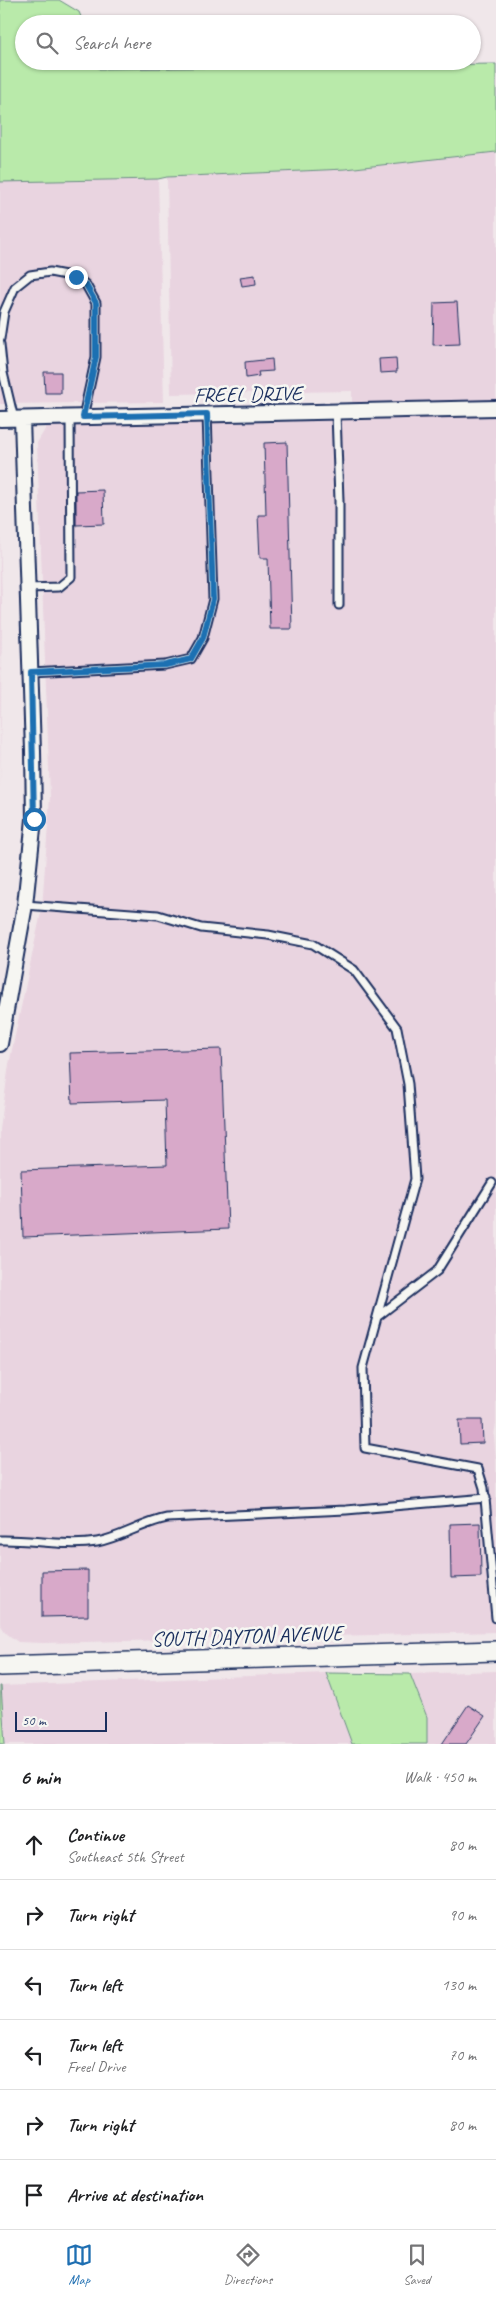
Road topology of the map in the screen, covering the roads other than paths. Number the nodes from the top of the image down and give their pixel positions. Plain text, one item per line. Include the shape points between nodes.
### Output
1 (0, 339) edge
2 (0, 344) edge
3 (496, 408) edge
4 (336, 412) junction
5 (207, 414) junction
6 (76, 417) junction
7 (12, 419) edge
8 (28, 588) junction
9 (339, 604) dead end
10 (31, 672) junction
11 (25, 905) junction
12 (0, 1044) edge
13 (492, 1183) dead end
14 (377, 1317) junction
15 (486, 1498) junction
16 (0, 1540) edge
17 (496, 1618) edge
18 (496, 1651) edge
19 (0, 1666) edge

1 - 6 lane via 4,312 16,287 30,275 50,272 76,277 86,285 96,303 96,357
2 - 7 lane
3 - 4 street, FREEL DRIVE
4 - 5 street, FREEL DRIVE
4 - 9 lane
5 - 6 street, FREEL DRIVE
5 - 10 lane via 213,599 203,638 191,659 166,665
6 - 7 street, FREEL DRIVE
6 - 8 lane via 71,576 58,587
7 - 8 street
8 - 10 street
10 - 11 street via 34,819
11 - 12 street
11 - 14 lane via 158,916 202,928 268,935 313,944 354,970 397,1028 408,1084 415,1179
13 - 14 lane via 437,1271
14 - 15 lane via 363,1368 365,1448 478,1469
15 - 16 lane via 346,1510 167,1518 97,1542
15 - 17 lane
18 - 19 main road, SOUTH DAYTON AVENUE

